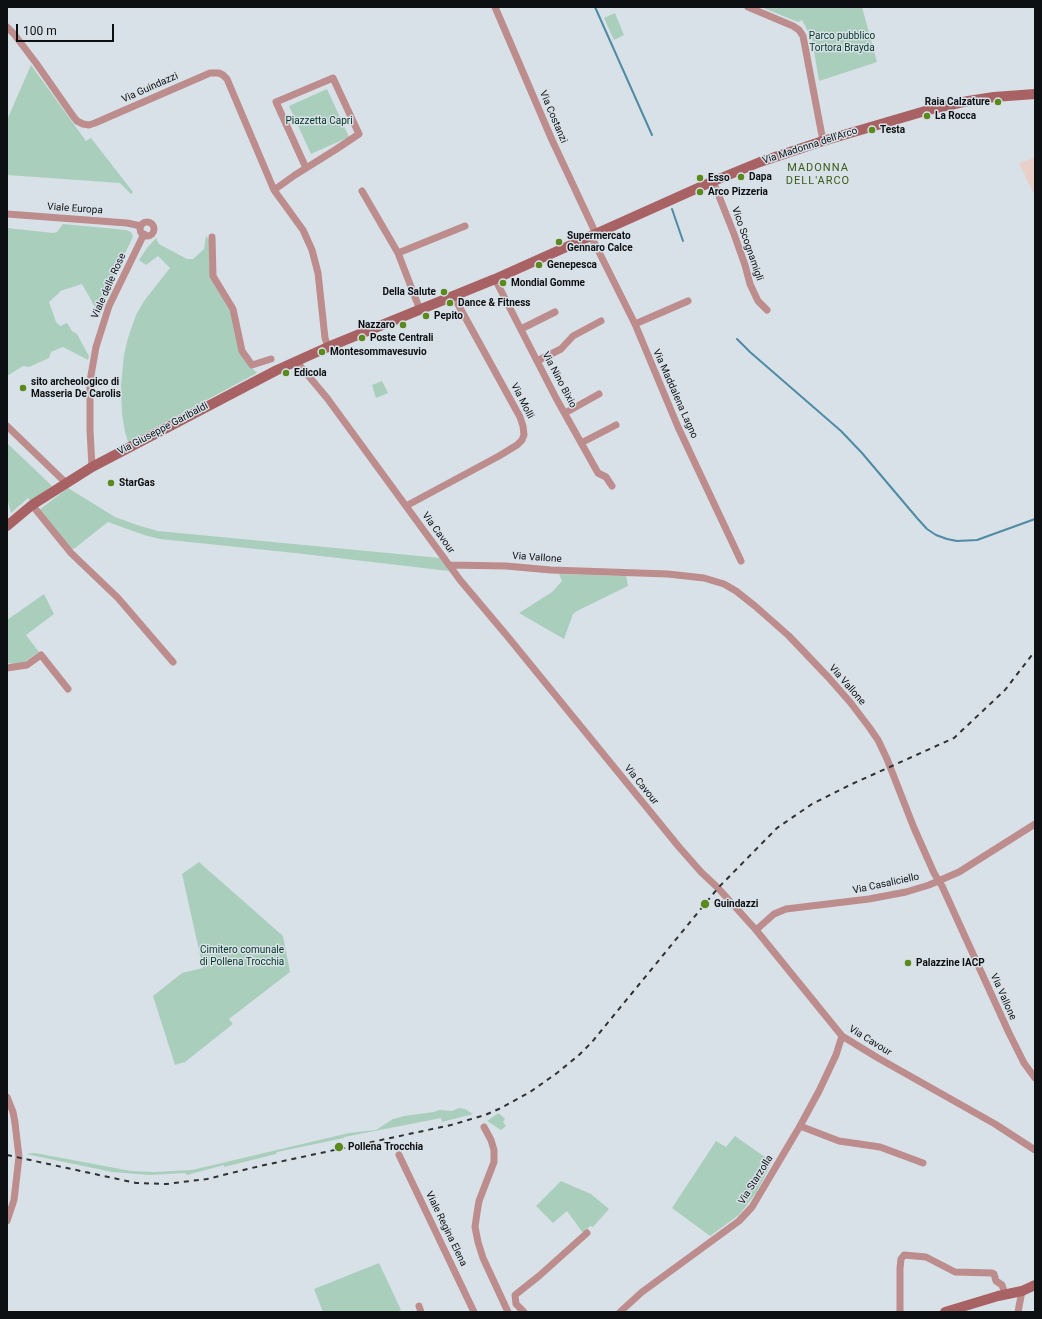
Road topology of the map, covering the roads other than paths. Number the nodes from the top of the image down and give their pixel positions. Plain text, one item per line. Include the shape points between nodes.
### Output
1 (495, 7) edge
2 (748, 7) edge
3 (7, 27) edge
4 (1035, 94) edge
5 (823, 141) junction
6 (306, 168) junction
7 (713, 181) junction
8 (274, 190) junction
9 (362, 192) dead end
10 (7, 214) edge
11 (141, 226) junction
12 (465, 226) dead end
13 (144, 234) junction
14 (593, 235) junction
15 (212, 237) dead end
16 (398, 253) junction
17 (495, 279) junction
18 (454, 296) junction
19 (688, 301) dead end
20 (420, 310) junction
21 (767, 310) dead end
22 (555, 312) dead end
23 (601, 321) dead end
24 (634, 324) junction
25 (521, 329) junction
26 (328, 347) junction
27 (270, 359) dead end
28 (296, 361) junction
29 (537, 361) junction
30 (599, 394) dead end
31 (565, 413) junction
32 (616, 425) dead end
33 (7, 426) edge
34 (582, 443) junction
35 (92, 467) junction
36 (65, 482) junction
37 (612, 486) dead end
38 (32, 505) junction
39 (406, 506) junction
40 (7, 526) edge
41 (741, 561) dead end
42 (449, 565) junction
43 (173, 662) dead end
44 (7, 668) edge
45 (68, 689) dead end
46 (1035, 824) edge
47 (939, 881) junction
48 (756, 930) junction
49 (842, 1036) junction
50 (1035, 1078) edge
51 (7, 1097) edge
52 (800, 1126) junction
53 (484, 1127) dead end
54 (1035, 1150) edge
55 (399, 1155) dead end
56 (923, 1163) dead end
57 (7, 1221) edge
58 (587, 1233) dead end
59 (1035, 1285) edge
60 (1022, 1291) junction
61 (1005, 1294) junction
62 (516, 1304) junction
63 (507, 1310) edge
64 (474, 1312) edge
65 (524, 1312) edge
66 (620, 1312) edge
67 (900, 1312) edge
68 (945, 1312) edge
69 (1018, 1312) edge

1 - 14 street, Via Costanzi
2 - 5 street via 793,26 803,36
3 - 8 street, Via Guindazzi via 73,116 83,124 95,123 210,73 223,75 227,79
4 - 5 main road, Via Madonna dell'Arco via 968,101
5 - 7 main road, Via Madonna dell'Arco
6 - 6 street via 359,134 333,78 276,102
6 - 8 street
7 - 14 main road, Via Madonna dell'Arco
7 - 21 street, Vico Scognamigli via 750,284 758,301
8 - 26 street, Via Guindazzi via 303,230 312,250 318,273
9 - 16 street
10 - 11 street, Viale Europa
11 - 13 street
11 - 13 street via 144,222 150,222 154,226 151,234
12 - 16 street
13 - 35 street, Viale delle Rose via 109,306 96,347 90,381
14 - 17 main road, Via Madonna dell'Arco
14 - 24 street, Via Maddalena Lagno
15 - 27 street via 213,276 233,309 242,351 252,365
16 - 20 street
17 - 18 main road, Via Madonna dell'Arco
17 - 25 street, Via Nino Bixio
18 - 20 main road, Via Giuseppe Garibaldi
18 - 39 street, Via Molli via 520,417 524,435 517,445 499,456
19 - 24 street
20 - 26 main road, Via Giuseppe Garibaldi
22 - 25 street
23 - 29 street via 573,336 561,349
24 - 41 street, Via Maddalena Lagno via 678,427
25 - 29 street, Via Nino Bixio
26 - 28 main road, Via Giuseppe Garibaldi
28 - 35 main road, Via Giuseppe Garibaldi
28 - 39 street, Via Cavour via 327,398
29 - 31 street, Via Nino Bixio
30 - 31 street
31 - 34 street, Via Nino Bixio
32 - 34 street
33 - 36 street
34 - 37 street, Via Nino Bixio via 598,473 606,477
35 - 36 main road, Via Giuseppe Garibaldi
36 - 38 main road, Via Giuseppe Garibaldi
38 - 40 main road, Via Giuseppe Garibaldi
38 - 43 street via 71,553 118,598
39 - 42 street, Via Cavour
42 - 47 street, Via Vallone via 668,574 704,578 736,591 789,636 850,702 869,727 887,759 914,828
42 - 48 street, Via Cavour via 679,847
44 - 45 street via 27,665 41,655
46 - 47 street, Via Casaliciello via 960,872
47 - 48 street, Via Casaliciello via 906,892 869,899 786,909 774,914
47 - 50 street, Via Vallone via 1009,1033 1024,1063
48 - 49 street, Via Cavour
49 - 52 street, Via Starzolla via 830,1069
49 - 54 street, Via Cavour via 995,1124
51 - 57 street via 15,1123 19,1157 14,1200
52 - 56 street via 839,1141 880,1147
52 - 66 street, Via Starzolla via 745,1215 642,1292
53 - 63 street via 494,1150 494,1162 480,1201 475,1228 483,1258
55 - 64 street, Viale Regina Elena
58 - 62 street via 515,1295
59 - 60 main road
60 - 61 main road
60 - 69 street
61 - 67 street via 1002,1285 996,1281 992,1273 955,1272 926,1257 904,1255 900,1268
61 - 68 main road
62 - 63 street
62 - 65 street

